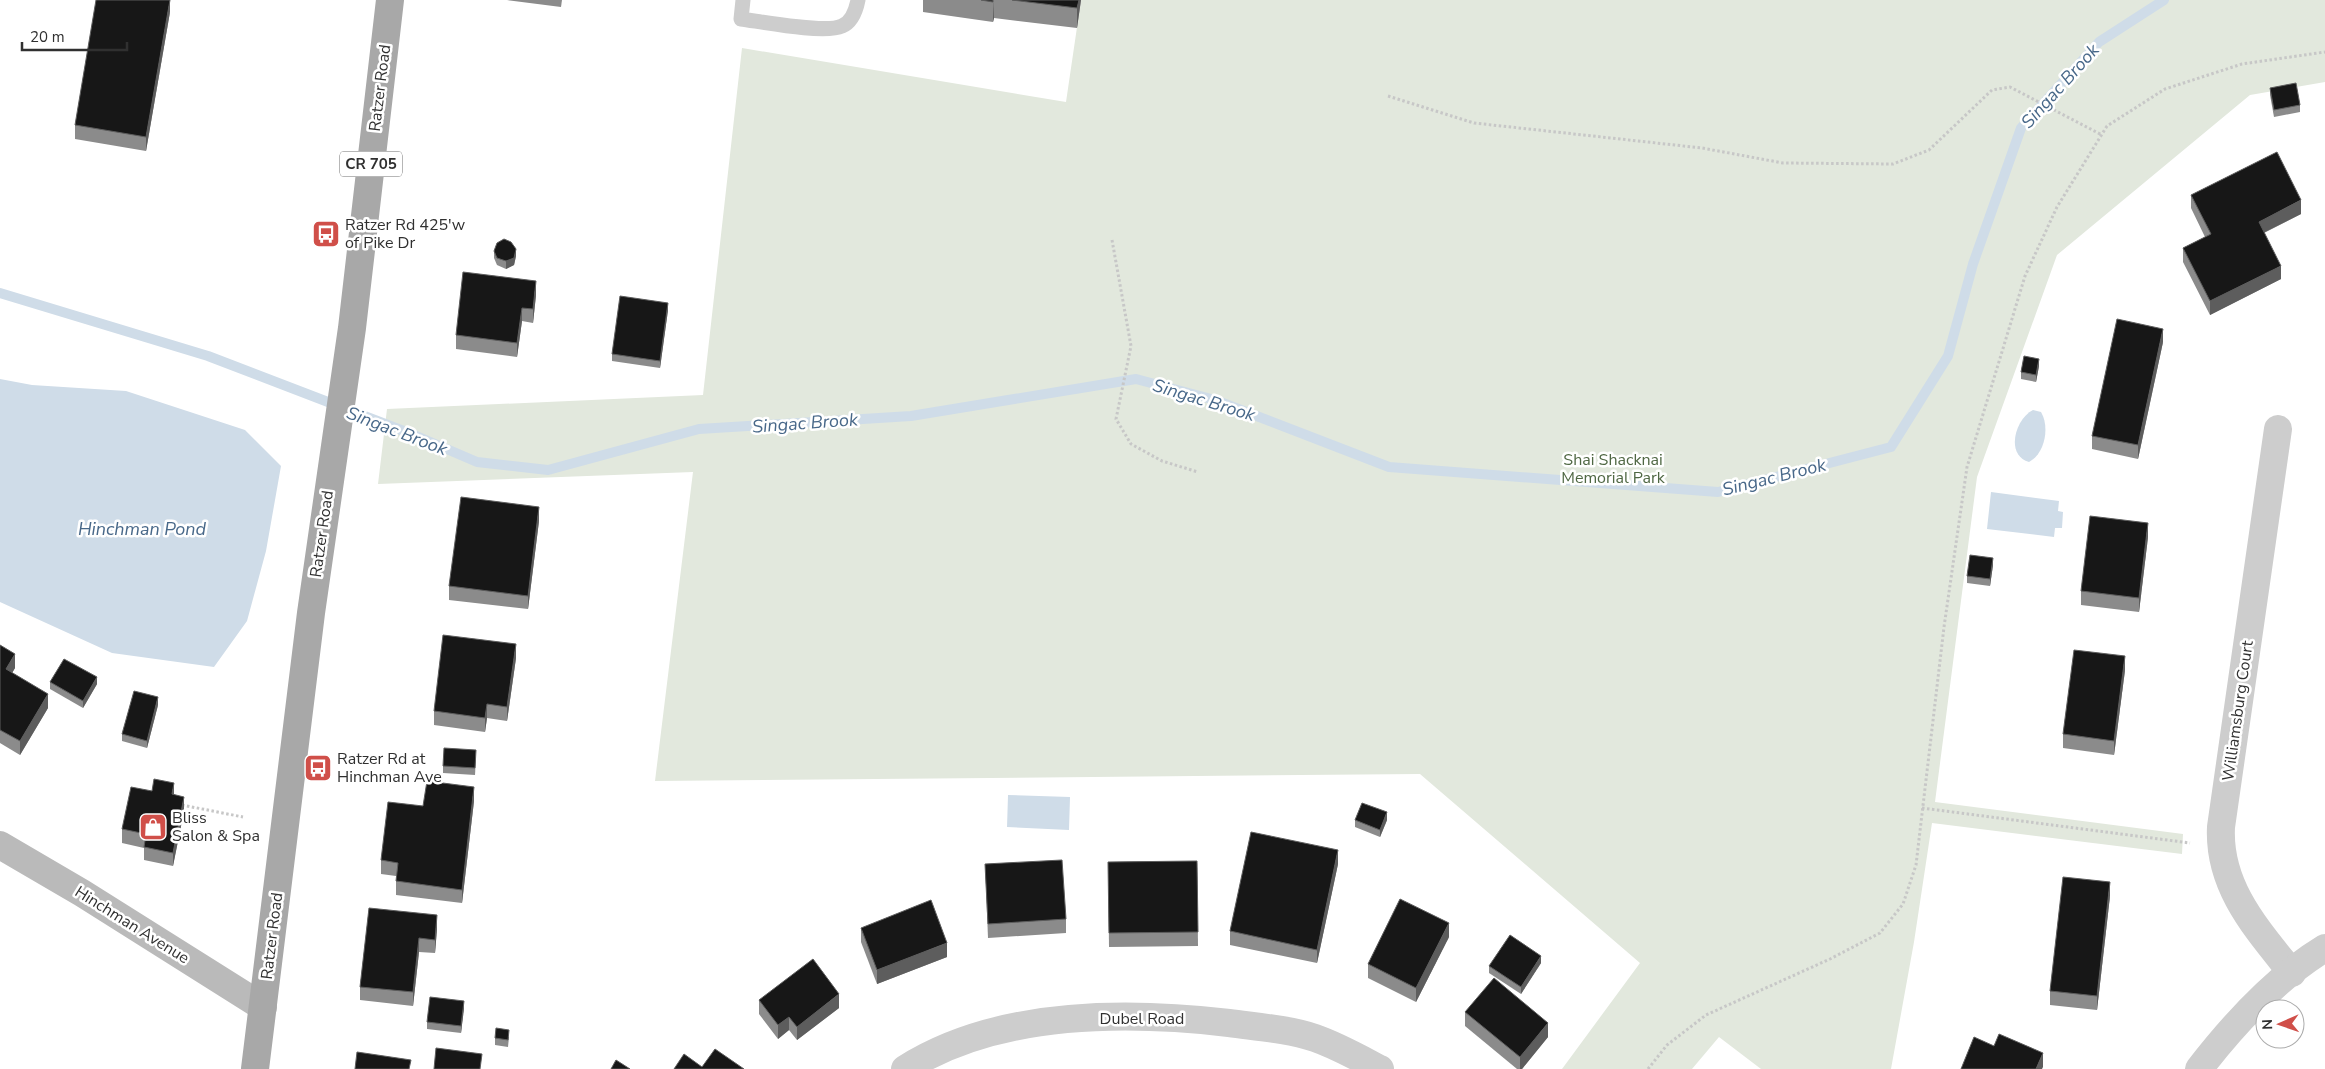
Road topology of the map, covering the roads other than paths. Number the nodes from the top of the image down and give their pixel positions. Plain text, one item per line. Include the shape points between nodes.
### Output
1 (390, 0) edge
2 (743, 0) edge
3 (858, 0) edge
4 (2278, 429) dead end
5 (0, 844) edge
6 (2325, 948) edge
7 (2292, 972) junction
8 (263, 1007) junction
9 (255, 1069) edge
10 (905, 1069) edge
11 (1380, 1069) edge
12 (2198, 1069) edge

1 - 8 main road, Ratzer Road / CR 705 via 352,328 311,613
2 - 3 lane via 741,19 828,29 843,26 851,18
4 - 7 street, Williamsburg Court via 2220,848 2232,887 2250,920
5 - 8 street, Hinchman Avenue
6 - 7 street
7 - 12 street via 2224,1036
8 - 9 main road, Ratzer Road / CR 705
10 - 11 street, Dubel Road via 962,1042 1015,1027 1070,1019 1177,1017 1276,1029 1314,1038

